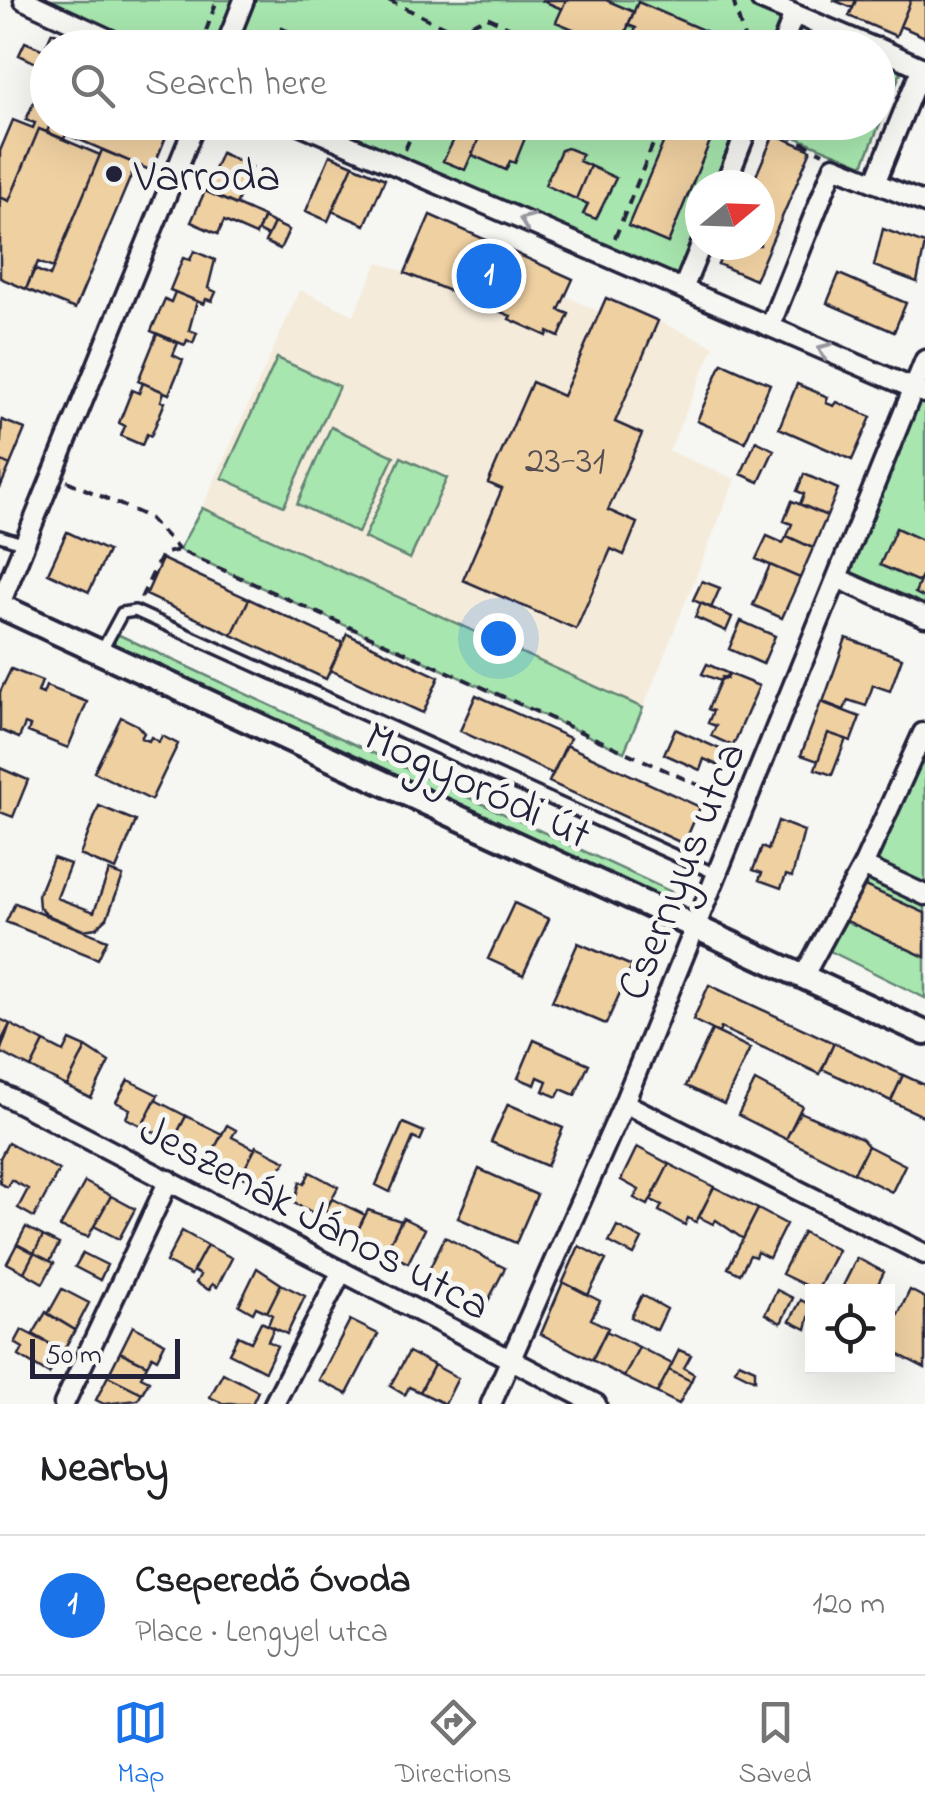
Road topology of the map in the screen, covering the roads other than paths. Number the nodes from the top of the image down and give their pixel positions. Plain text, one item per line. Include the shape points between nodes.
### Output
1 (24, 0) edge
2 (244, 0) edge
3 (761, 0) edge
4 (794, 14) junction
5 (89, 30) edge
6 (233, 30) edge
7 (787, 30) edge
8 (833, 30) edge
9 (895, 56) edge
10 (923, 68) edge
11 (895, 135) edge
12 (189, 140) edge
13 (336, 140) edge
14 (743, 140) edge
15 (893, 140) edge
16 (731, 170) edge
17 (875, 183) junction
18 (925, 203) edge
19 (695, 260) edge
20 (683, 289) junction
21 (770, 326) junction
22 (925, 360) edge
23 (919, 390) edge
24 (0, 536) edge
25 (25, 544) junction
26 (837, 578) junction
27 (0, 605) edge
28 (925, 617) edge
29 (101, 652) junction
30 (923, 733) edge
31 (863, 866) junction
32 (718, 874) junction
33 (925, 895) edge
34 (696, 928) junction
35 (803, 977) junction
36 (925, 1033) edge
37 (2, 1098) edge
38 (624, 1103) junction
39 (170, 1180) junction
40 (925, 1254) edge
41 (342, 1270) junction
42 (512, 1360) junction
43 (64, 1404) edge
44 (274, 1404) edge
45 (491, 1404) edge
46 (596, 1404) edge

1 - 5 street
2 - 6 street
3 - 4 street
4 - 7 street
4 - 8 street
9 - 10 street
10 - 11 street
12 - 25 street
20 -> 13 street
14 - 16 street
15 - 17 street
17 - 18 street
17 - 21 street via 834,166
19 - 20 street
20 - 21 street
23 -> 21 street
22 - 23 street, Csernyus utca
23 - 26 street, Csernyus utca
24 - 25 lane
25 - 27 street
26 - 28 street
26 - 32 street, Csernyus utca
27 - 29 street, Mogyoródi út
29 - 32 lane via 122,612 135,611
29 - 34 street, Mogyoródi út
30 - 31 street
31 - 33 street
31 - 35 street
32 - 34 street, Csernyus utca
34 - 35 street, Mogyoródi út
34 - 38 street, Csernyus utca
35 - 36 street, Mogyoródi út
37 - 39 street, Jeszenák János utca
38 - 40 street
38 - 42 street, Csernyus utca
39 - 41 street, Jeszenák János utca
39 - 43 street
41 - 42 street, Jeszenák János utca
41 - 44 street
42 - 45 street, Csernyus utca
42 - 46 street, Jeszenák János utca

